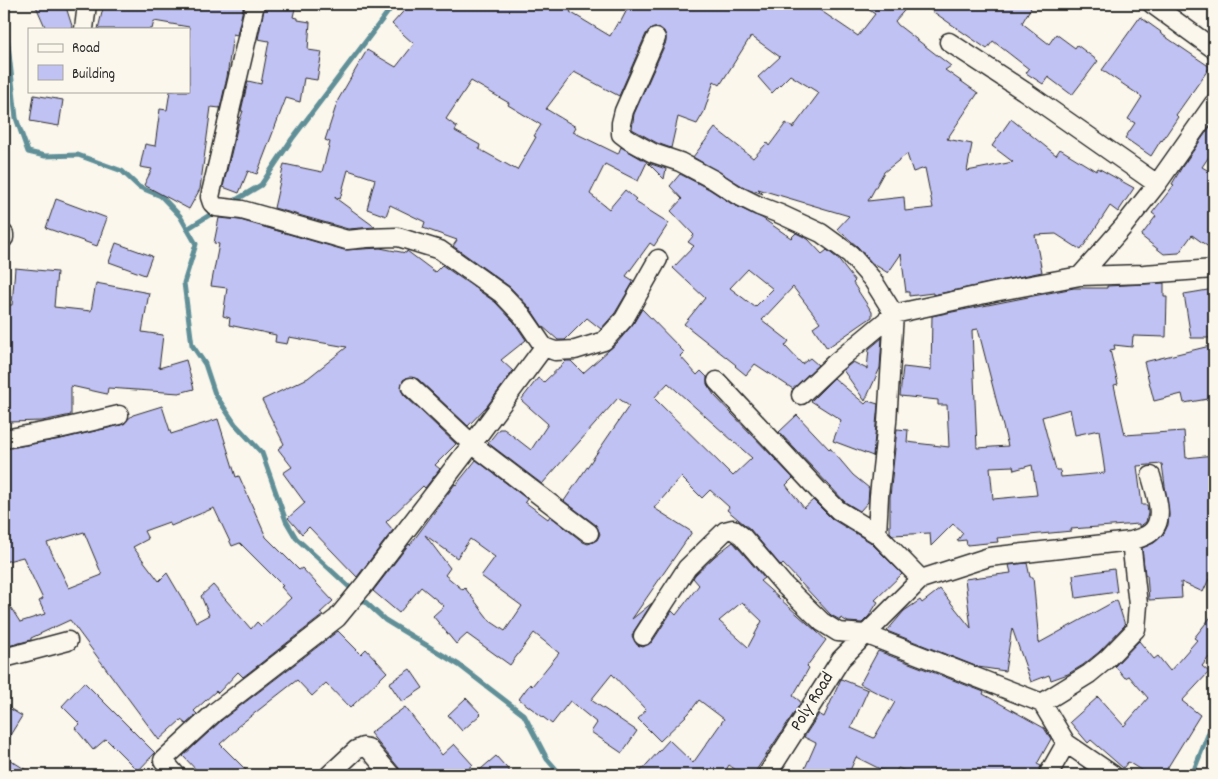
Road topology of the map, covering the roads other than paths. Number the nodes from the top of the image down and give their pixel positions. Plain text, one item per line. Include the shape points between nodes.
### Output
1 (87, 4) edge
2 (255, 4) edge
3 (1152, 4) edge
4 (84, 28) edge
5 (656, 38) dead end
6 (949, 42) dead end
7 (1214, 49) edge
8 (1214, 103) edge
9 (1157, 184) junction
10 (658, 259) dead end
11 (1214, 269) edge
12 (1080, 276) junction
13 (894, 314) junction
14 (544, 347) junction
15 (717, 381) dead end
16 (411, 387) dead end
17 (801, 395) dead end
18 (119, 415) dead end
19 (4, 439) edge
20 (472, 444) junction
21 (1150, 476) dead end
22 (590, 533) dead end
23 (877, 534) junction
24 (1131, 541) junction
25 (922, 579) junction
26 (865, 634) junction
27 (643, 636) dead end
28 (68, 641) dead end
29 (4, 658) edge
30 (1042, 703) junction
31 (1066, 743) junction
32 (176, 775) edge
33 (329, 775) edge
34 (391, 775) edge
35 (767, 775) edge
36 (1048, 775) edge
37 (1113, 775) edge

1 - 4 street
2 - 14 street via 210,196 212,203 216,207 242,210 347,240 398,237 440,250 502,294 522,315
3 - 7 street
5 - 13 street via 624,111 621,134 653,153 680,162 752,203 821,233 850,254 872,279
6 - 9 street
8 - 9 street
9 - 12 street
10 - 14 street via 624,319 604,341 576,350 555,351
11 - 12 street
12 - 13 street
13 - 17 street
13 - 23 street
14 - 20 street
15 - 23 street via 818,491 838,510
16 - 20 street
18 - 19 street
20 - 22 street
20 - 32 street via 337,618 215,712 163,760
21 - 24 street via 1159,509 1157,522 1150,533
23 - 25 street
24 - 25 street via 989,557
24 - 30 street via 1138,605 1136,629 1089,674
25 - 26 street, Poly Road
26 - 27 street via 838,632 822,622 733,529 724,531 687,568
26 - 30 street
26 - 35 street, Poly Road via 841,659
28 - 29 street
30 - 31 street
31 - 36 street
31 - 37 street
33 - 34 street via 363,747 368,748

